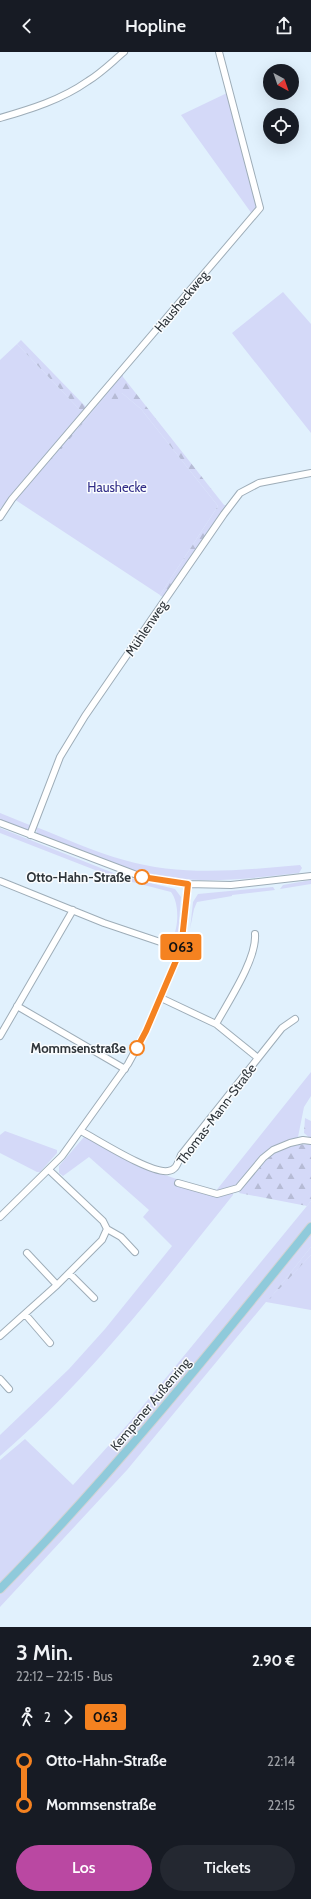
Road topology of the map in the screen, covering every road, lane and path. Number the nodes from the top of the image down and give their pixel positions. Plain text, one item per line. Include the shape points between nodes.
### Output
1 (124, 52) edge
2 (220, 52) edge
3 (0, 118) edge
4 (311, 473) edge
5 (0, 517) edge
6 (0, 823) edge
7 (30, 835) junction
8 (311, 876) edge
9 (0, 881) edge
10 (188, 884) junction
11 (73, 910) junction
12 (255, 934) dead end
13 (181, 949) junction
14 (161, 998) junction
15 (17, 1006) junction
16 (296, 1019) dead end
17 (216, 1024) junction
18 (0, 1036) edge
19 (258, 1058) junction
20 (125, 1069) junction
21 (81, 1131) junction
22 (311, 1141) edge
23 (49, 1170) junction
24 (178, 1182) dead end
25 (0, 1217) edge
26 (311, 1228) edge
27 (107, 1229) junction
28 (135, 1252) dead end
29 (27, 1253) dead end
30 (69, 1273) junction
31 (57, 1285) junction
32 (94, 1298) dead end
33 (26, 1314) junction
34 (1, 1334) edge
35 (50, 1343) dead end
36 (0, 1379) edge
37 (9, 1389) dead end
38 (0, 1589) edge

1 - 3 street via 66,95 38,107
2 - 5 street, Hausheckweg via 260,208 17,493
4 - 7 street, Mühlenweg via 259,483 240,493 85,716 60,757
6 - 7 street
7 - 10 street via 142,877
8 - 10 street via 231,885
9 - 11 street
10 - 13 street
11 - 13 street
11 - 15 street
12 - 17 street via 253,951
13 - 14 street
14 - 17 street
14 - 20 street
15 - 18 street
15 - 20 street
16 - 19 street, Thomas-Mann-Straße via 282,1028
17 - 19 street
19 - 21 street, Thomas-Mann-Straße via 181,1155 176,1167 169,1171 148,1167
20 - 21 street
21 - 23 street
22 - 24 street via 290,1143 273,1150 238,1188 217,1194
23 - 25 street
23 - 27 street via 103,1221
26 - 38 main road, Kempener Außenring via 133,1443
27 - 28 street via 121,1237
27 - 30 street via 102,1240
29 - 31 street
30 - 31 street
30 - 32 street
31 - 33 street
33 - 34 street
33 - 35 street
36 - 37 street

